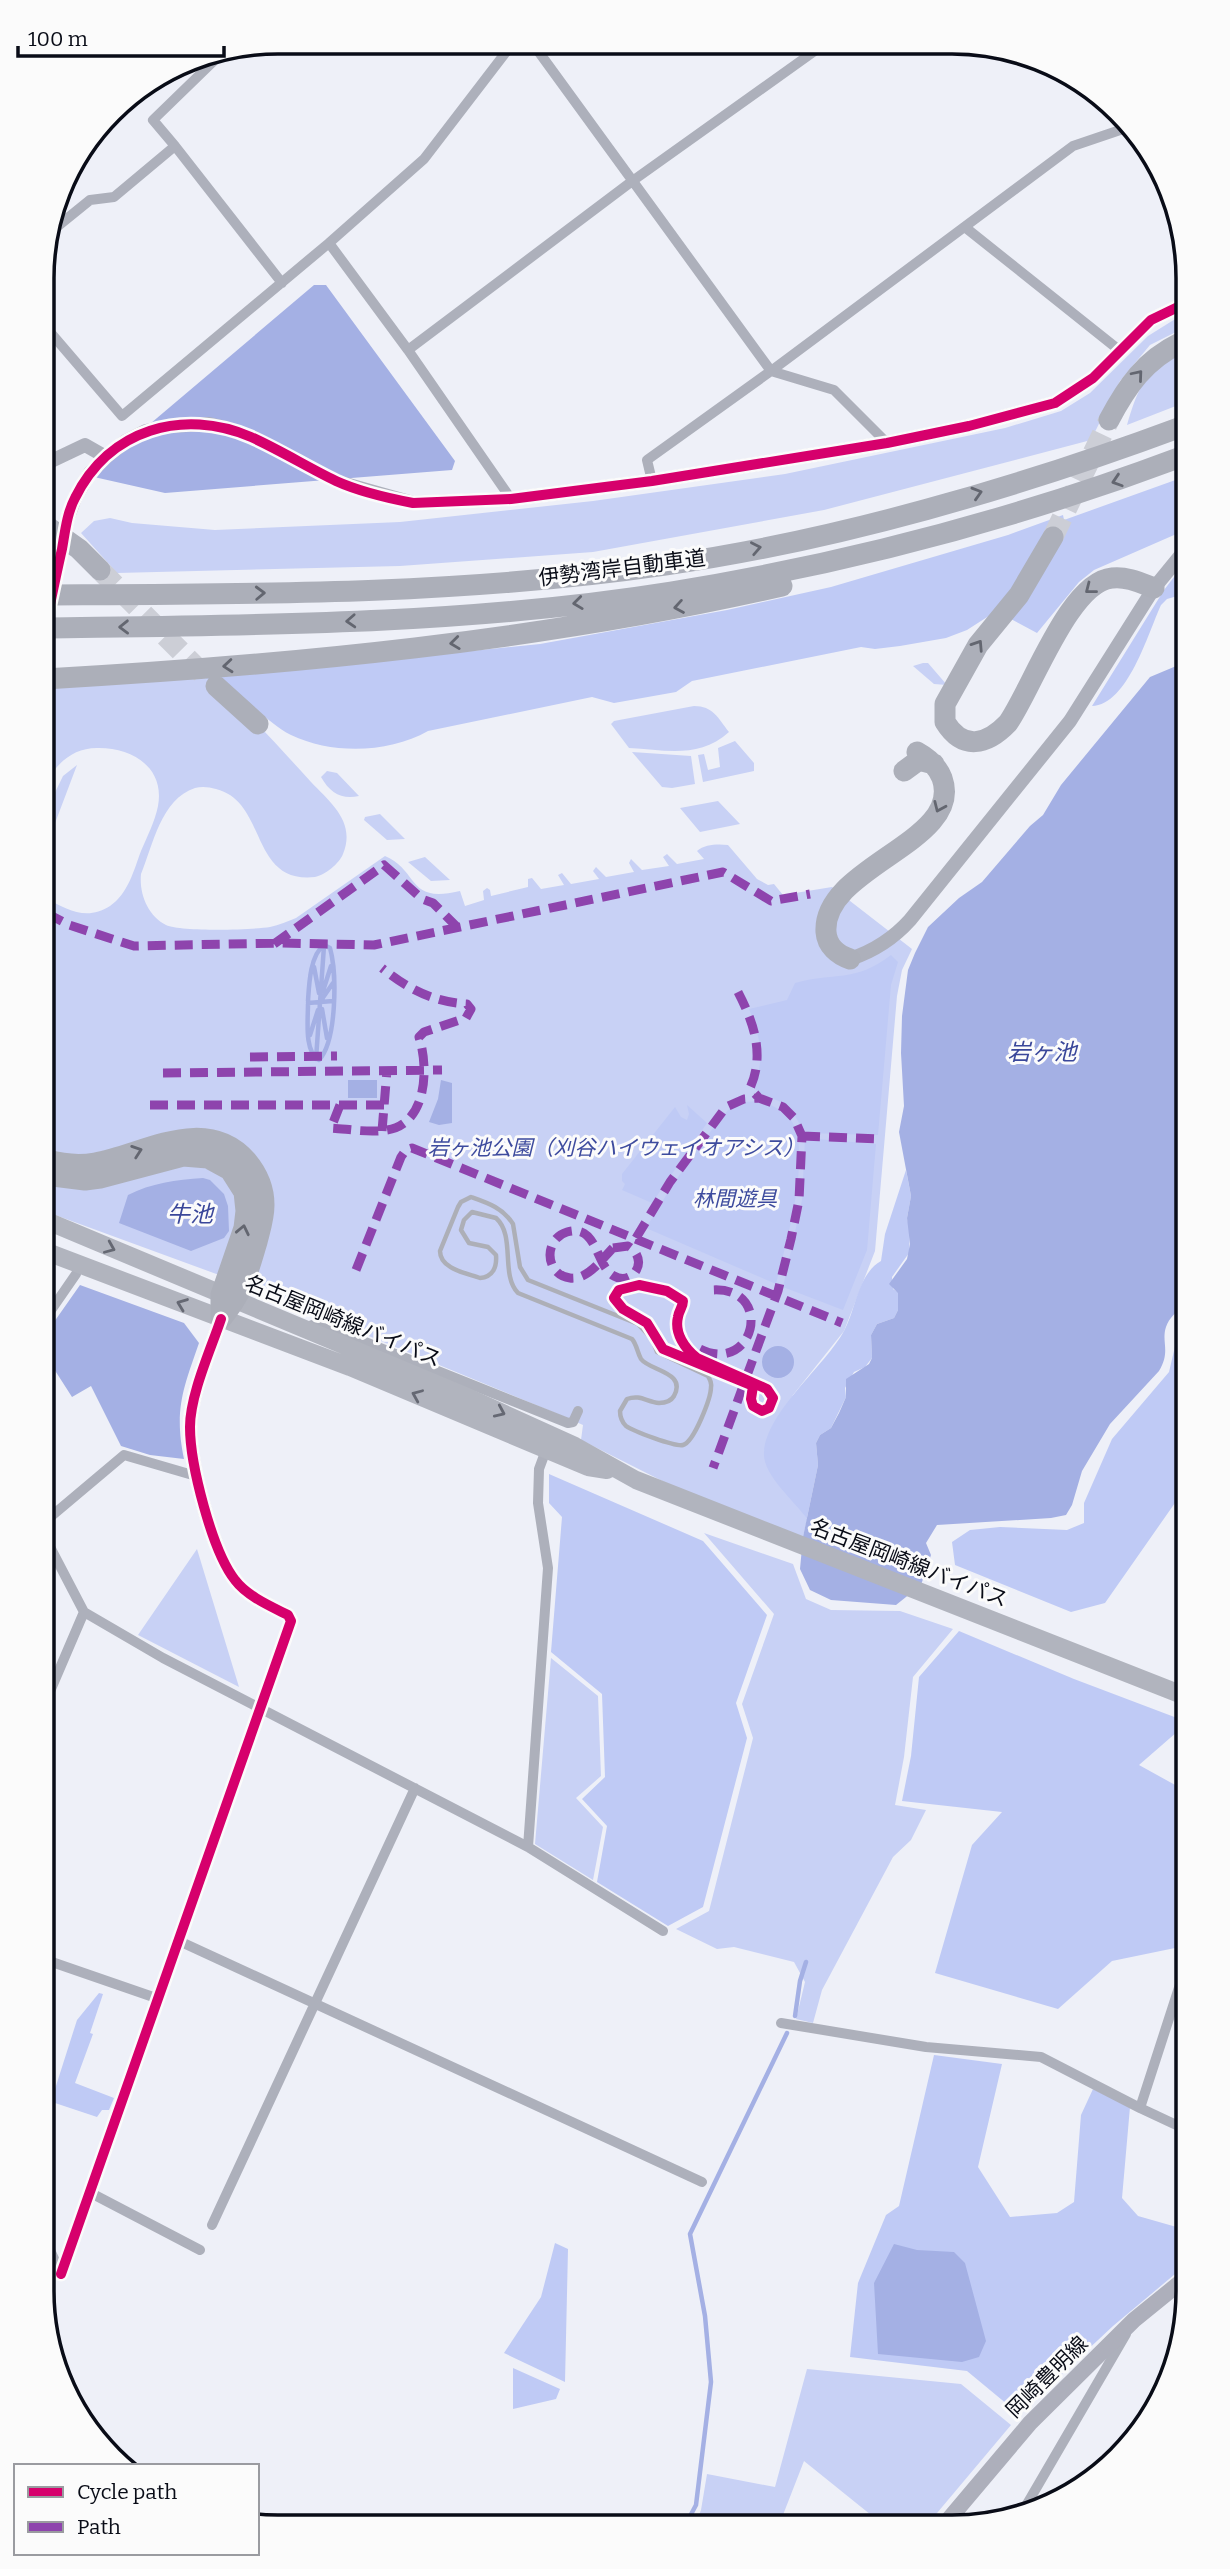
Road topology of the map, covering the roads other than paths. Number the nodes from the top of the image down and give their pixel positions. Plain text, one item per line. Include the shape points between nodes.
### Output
1 (810, 54) edge
2 (504, 55) edge
3 (541, 55) edge
4 (209, 65) edge
5 (1119, 130) edge
6 (175, 146) junction
7 (631, 182) junction
8 (61, 223) edge
9 (966, 228) junction
10 (329, 243) junction
11 (282, 283) junction
12 (1176, 308) edge
13 (55, 338) edge
14 (1176, 345) edge
15 (408, 350) junction
16 (1119, 350) junction
17 (771, 372) junction
18 (1108, 420) tunnel mouth
19 (1176, 429) edge
20 (887, 443) junction
21 (106, 457) junction
22 (55, 459) edge
23 (1176, 459) edge
24 (652, 481) junction
25 (511, 499) junction
26 (68, 517) tunnel mouth
27 (981, 524) junction
28 (55, 532) edge
29 (1053, 537) tunnel mouth
30 (1176, 561) edge
31 (100, 570) tunnel mouth
32 (1154, 588) junction
33 (55, 595) edge
34 (55, 628) edge
35 (55, 678) edge
36 (216, 687) tunnel mouth
37 (258, 724) dead end
38 (904, 771) dead end
39 (850, 959) joint
40 (55, 1161) edge
41 (55, 1175) edge
42 (55, 1224) edge
43 (55, 1255) edge
44 (76, 1274) dead end
45 (228, 1298) junction
46 (54, 1305) edge
47 (221, 1319) junction
48 (295, 1326) junction
49 (578, 1411) dead end
50 (546, 1450) junction
51 (617, 1471) junction
52 (196, 1476) junction
53 (54, 1514) edge
54 (54, 1555) edge
55 (83, 1612) junction
56 (288, 1615) joint
57 (54, 1681) edge
58 (1175, 1692) edge
59 (260, 1708) junction
60 (415, 1788) junction
61 (528, 1847) junction
62 (663, 1931) dead end
63 (178, 1941) junction
64 (54, 1963) edge
65 (159, 1999) junction
66 (1175, 1999) edge
67 (315, 2003) junction
68 (780, 2023) dead end
69 (1140, 2108) junction
70 (1175, 2124) edge
71 (702, 2182) dead end
72 (89, 2192) junction
73 (212, 2225) dead end
74 (200, 2250) dead end
75 (54, 2259) edge
76 (1175, 2287) edge
77 (1134, 2320) junction
78 (1029, 2501) edge
79 (952, 2515) edge

1 - 7 street
2 - 10 street via 424,159
3 - 7 street
4 - 6 street via 153,120
5 - 9 street via 1073,146
6 - 8 street via 114,197 90,200
6 - 11 street
7 - 15 street
7 - 17 street
9 - 16 street
9 - 17 street
10 - 11 street
10 - 15 street
11 - 13 street via 122,416
12 - 16 street via 1151,320
18 -> 14 highway via 1149,361
15 - 25 street
16 - 20 street via 1093,378 1055,404
17 - 20 street via 834,390
17 - 24 street via 647,460
33 -> 19 highway, 伊勢湾岸自動車道 via 410,589 665,565 885,519
20 - 24 street
21 - 22 street via 85,445
21 - 25 street via 146,431 209,424 252,437 338,482 380,496 413,503
21 - 26 street via 90,473
23 -> 27 highway, 伊勢湾岸自動車道
24 - 25 street
27 -> 34 highway, 伊勢湾岸自動車道 via 781,572 669,593 540,608 295,624
27 -> 35 highway via 848,571 536,633 351,655
28 - 31 highway
32 -> 29 highway via 1111,578 1088,589 1069,611 1008,723 982,741 957,736 945,722 945,704 978,645 1019,596
30 - 32 street
32 - 39 street via 1070,721 910,919 887,942
36 - 37 highway
38 -> 39 highway via 925,758 940,773 945,794 942,805 913,838 850,885 830,913 826,936
40 -> 45 highway via 93,1164 188,1139 211,1140 243,1157 260,1182 264,1210 251,1267
45 -> 41 highway via 246,1211 244,1192 230,1170 208,1158 183,1156 100,1178
42 -> 45 main road, 名古屋岡崎線バイパス
47 -> 43 main road, 名古屋岡崎線バイパス
44 - 46 street
45 - 47 highway
45 - 48 main road, 名古屋岡崎線バイパス
50 -> 47 main road, 名古屋岡崎線バイパス via 350,1367
47 - 52 street via 190,1426
48 - 49 street via 315,1325 340,1332 568,1423
48 -> 51 main road, 名古屋岡崎線バイパス via 464,1396 575,1446
50 - 51 main road, 名古屋岡崎線バイパス via 588,1467
50 - 61 street via 539,1469 538,1503 548,1568
51 - 58 main road, 名古屋岡崎線バイパス
52 - 53 street via 124,1455
52 - 56 street via 223,1559 235,1580
54 - 55 street
55 - 57 street
55 - 59 street
56 - 59 street via 290,1621
59 - 60 street
59 - 63 street
60 - 61 street
60 - 67 street
61 - 62 street
63 - 65 street
63 - 67 street
64 - 65 street
65 - 72 street
66 - 69 street
67 - 71 street
67 - 73 street
68 - 69 street via 926,2047 1041,2057
69 - 70 street
72 - 74 street
72 - 75 street via 61,2274
76 - 77 main road, 岡崎豊明線
77 - 78 street
77 - 79 main road, 岡崎豊明線 via 1030,2423

